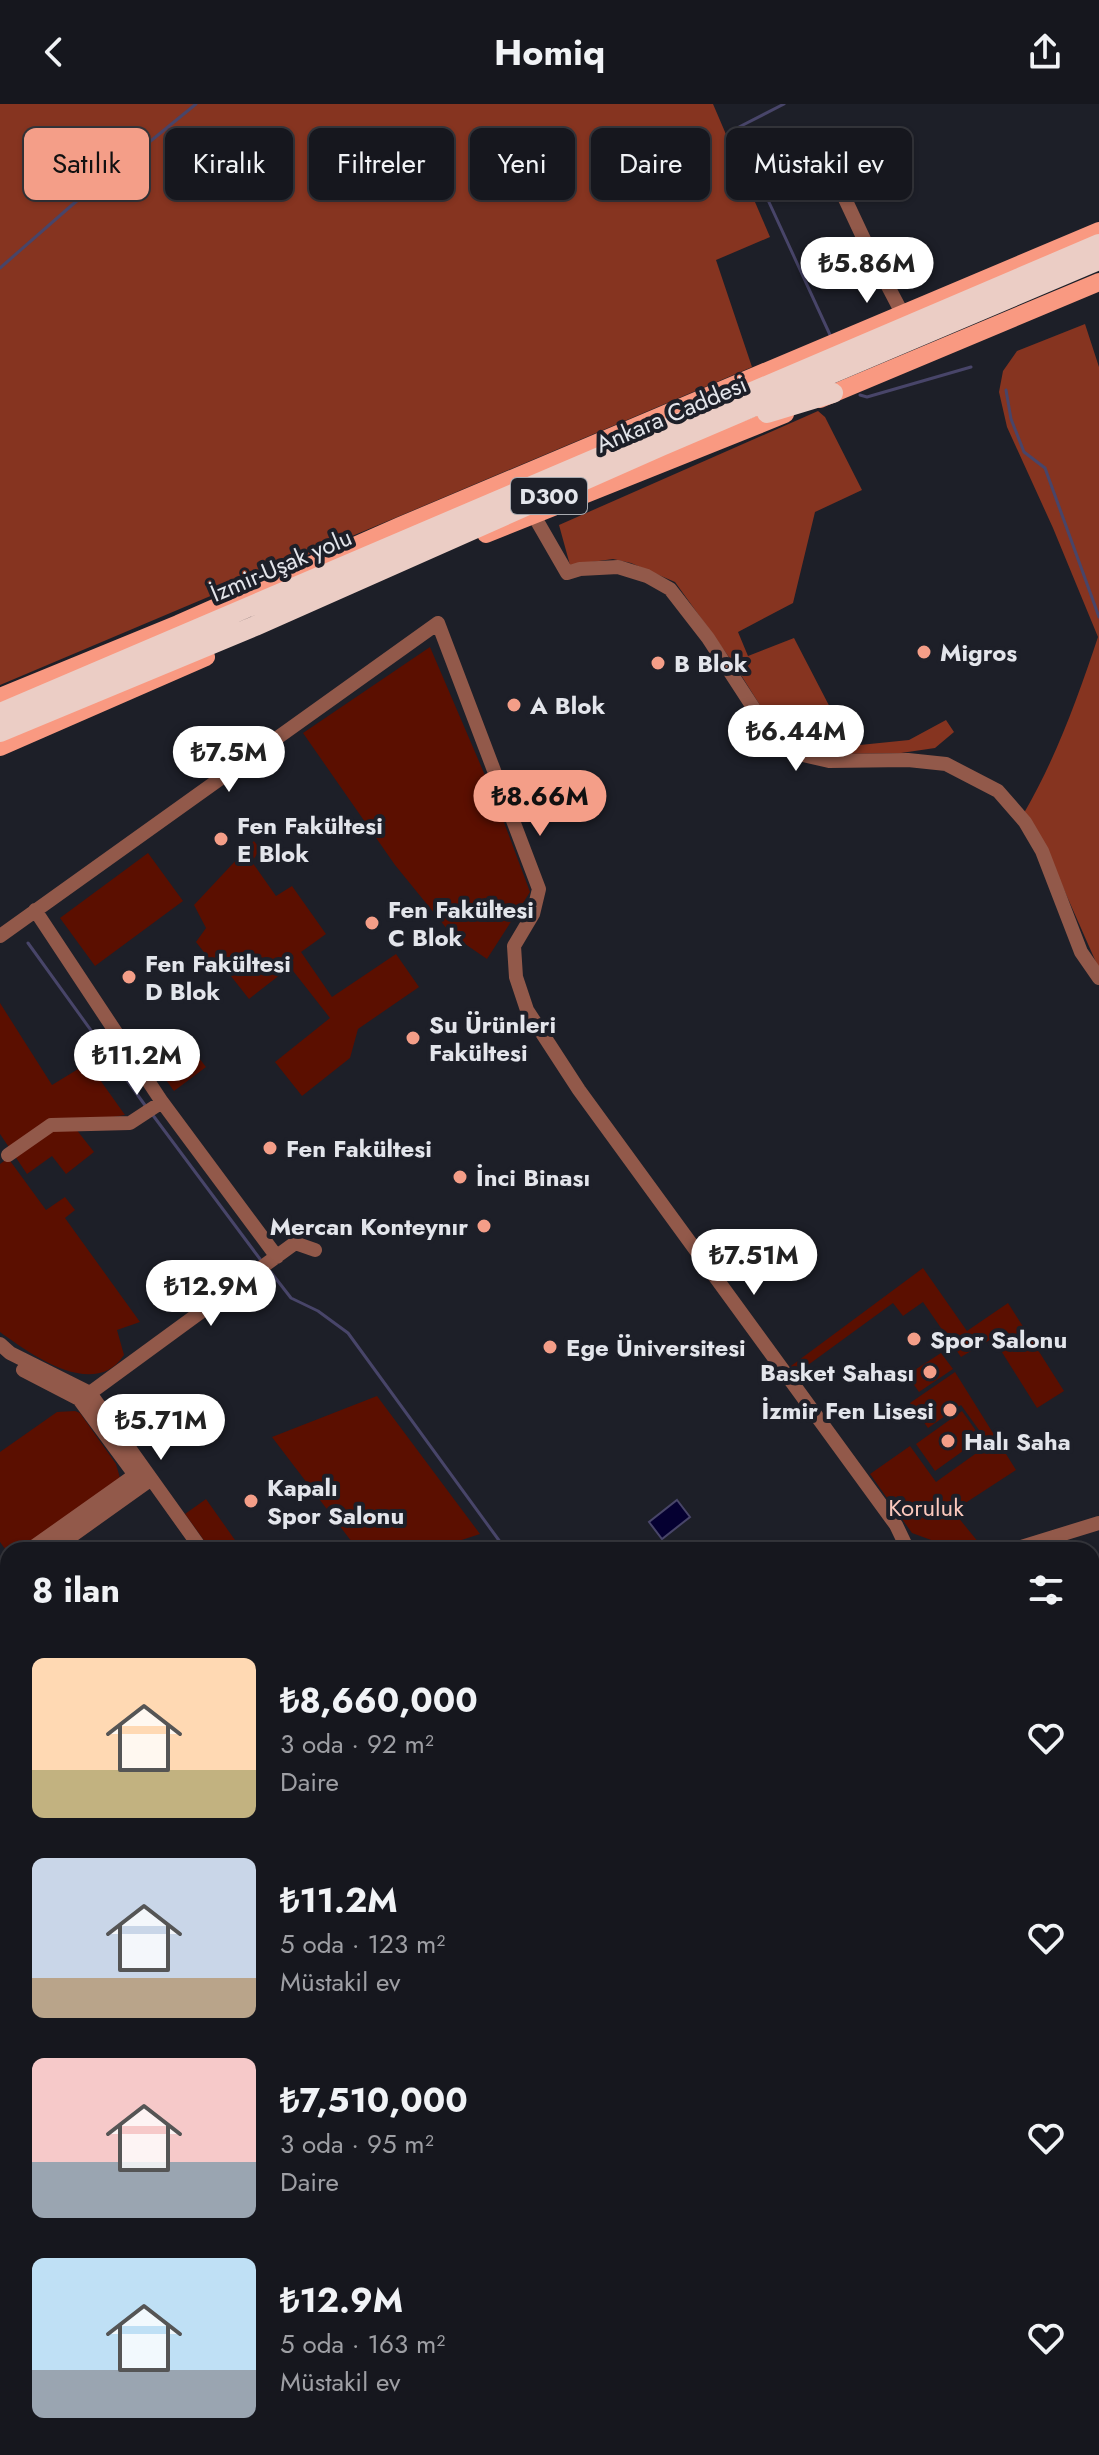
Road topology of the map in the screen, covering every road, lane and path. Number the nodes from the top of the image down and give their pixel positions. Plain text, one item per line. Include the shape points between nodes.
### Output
1 (846, 200) edge
2 (1099, 231) edge
3 (1099, 244) edge
4 (1099, 260) edge
5 (1099, 282) edge
6 (902, 313) junction
7 (833, 393) junction
8 (651, 419) junction
9 (661, 446) junction
10 (582, 464) junction
11 (533, 514) junction
12 (261, 603) junction
13 (178, 624) junction
14 (255, 626) junction
15 (211, 655) junction
16 (0, 697) edge
17 (0, 713) edge
18 (0, 732) edge
19 (0, 747) edge
20 (35, 910) junction
21 (0, 936) edge
22 (1099, 978) edge
23 (162, 1102) junction
24 (8, 1155) dead end
25 (315, 1250) dead end
26 (277, 1257) junction
27 (0, 1344) edge
28 (0, 1356) edge
29 (86, 1396) junction
30 (143, 1477) junction
31 (1099, 1523) edge
32 (41, 1542) edge
33 (62, 1542) edge
34 (186, 1542) edge
35 (196, 1542) edge
36 (904, 1542) edge
37 (1037, 1542) edge

1 - 6 street
2 - 6 main road, Ankara Caddesi
3 - 10 highway, Ankara Caddesi / D300
4 - 9 highway, Ankara Caddesi / D300
5 - 7 main road, Ankara Caddesi
6 - 8 main road, Ankara Caddesi
7 - 9 highway
7 - 11 main road, Ankara Caddesi
8 - 10 highway
8 - 13 main road, Ankara Caddesi
9 - 14 highway, Ankara Caddesi / D300
10 - 12 highway, İzmir-Uşak yolu / D300
11 - 15 main road, Ankara Caddesi
11 - 22 street via 567,573 618,567 670,589 775,741 829,761 946,764 998,791 1042,851 1081,952
12 - 13 highway
12 - 17 highway, İzmir-Uşak yolu / D300
13 - 16 main road, Ankara Caddesi
14 - 15 highway
14 - 18 highway, Ankara Caddesi / D300
15 - 19 main road, Ankara Caddesi
20 - 21 street
20 - 23 street
20 - 36 street via 438,623 539,889 533,914 514,946 516,977 527,1010
23 - 24 street via 130,1123 51,1125
23 - 26 street
25 - 26 street via 295,1243
26 - 29 street
27 - 29 street
28 - 29 street
29 - 30 street
30 - 32 street
30 - 33 street
30 - 34 street
30 - 35 street
31 - 37 street

